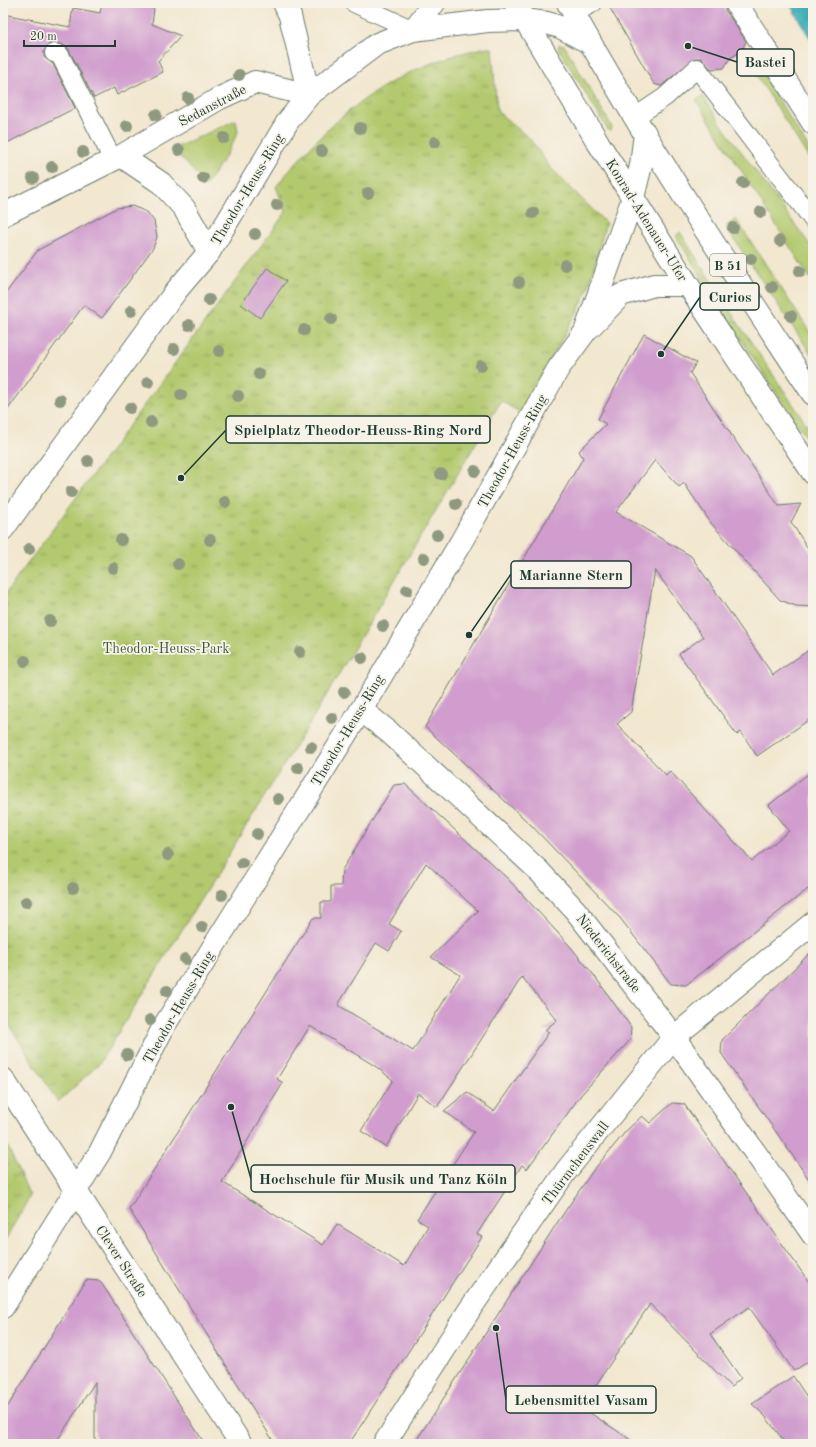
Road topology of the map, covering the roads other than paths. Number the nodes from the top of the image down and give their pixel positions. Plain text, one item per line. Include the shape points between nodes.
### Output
1 (284, 3) edge
2 (354, 3) edge
3 (434, 3) edge
4 (593, 3) edge
5 (736, 3) edge
6 (571, 8) edge
7 (520, 11) edge
8 (413, 30) junction
9 (590, 43) junction
10 (54, 53) dead end
11 (309, 95) junction
12 (813, 123) edge
13 (640, 125) junction
14 (117, 158) junction
15 (633, 198) junction
16 (3, 215) edge
17 (813, 220) edge
18 (209, 252) junction
19 (688, 285) junction
20 (585, 332) junction
21 (813, 394) edge
22 (813, 473) edge
23 (3, 529) edge
24 (361, 710) junction
25 (813, 923) edge
26 (674, 1037) junction
27 (3, 1079) edge
28 (76, 1192) junction
29 (813, 1235) edge
30 (3, 1307) edge
31 (241, 1444) edge
32 (384, 1444) edge

1 - 11 main road via 290,16
2 - 8 lane
3 - 8 main road
4 - 6 lane
5 - 12 main road
6 - 9 main road, B 51
7 - 8 main road, Theodor-Heuss-Ring via 488,21
7 - 9 main road, Theodor-Heuss-Ring via 560,27
7 - 15 main road, Konrad-Adenauer-Ufer
8 - 11 main road, Theodor-Heuss-Ring via 377,44
9 - 13 main road, B 51
10 - 14 lane via 59,54 62,59
11 - 14 main road, Sedanstraße via 255,82 220,98
11 - 18 main road, Theodor-Heuss-Ring via 288,121
13 - 15 main road, Theodor-Heuss-Ring via 641,165
13 - 17 lane via 665,97 697,68
13 - 21 main road, B 51 via 699,222
14 - 16 main road, Sedanstraße
14 - 18 main road via 161,183 184,208
15 - 19 main road, Konrad-Adenauer-Ufer
15 - 20 main road, Theodor-Heuss-Ring
18 - 23 main road, Theodor-Heuss-Ring via 176,292
19 - 20 main road via 654,285 621,295
19 - 22 main road, Konrad-Adenauer-Ufer
20 - 24 main road, Theodor-Heuss-Ring via 558,369 461,542
24 - 26 main road, Niederichstraße via 389,732 538,870 575,910
24 - 28 main road, Theodor-Heuss-Ring via 164,1026 100,1152
25 - 26 main road, Thürmchenswall
26 - 29 main road, Niederichstraße
26 - 32 main road, Thürmchenswall via 566,1171 470,1309
27 - 28 main road, Clever Straße
28 - 30 main road, Theodor-Heuss-Ring
28 - 31 main road, Clever Straße

